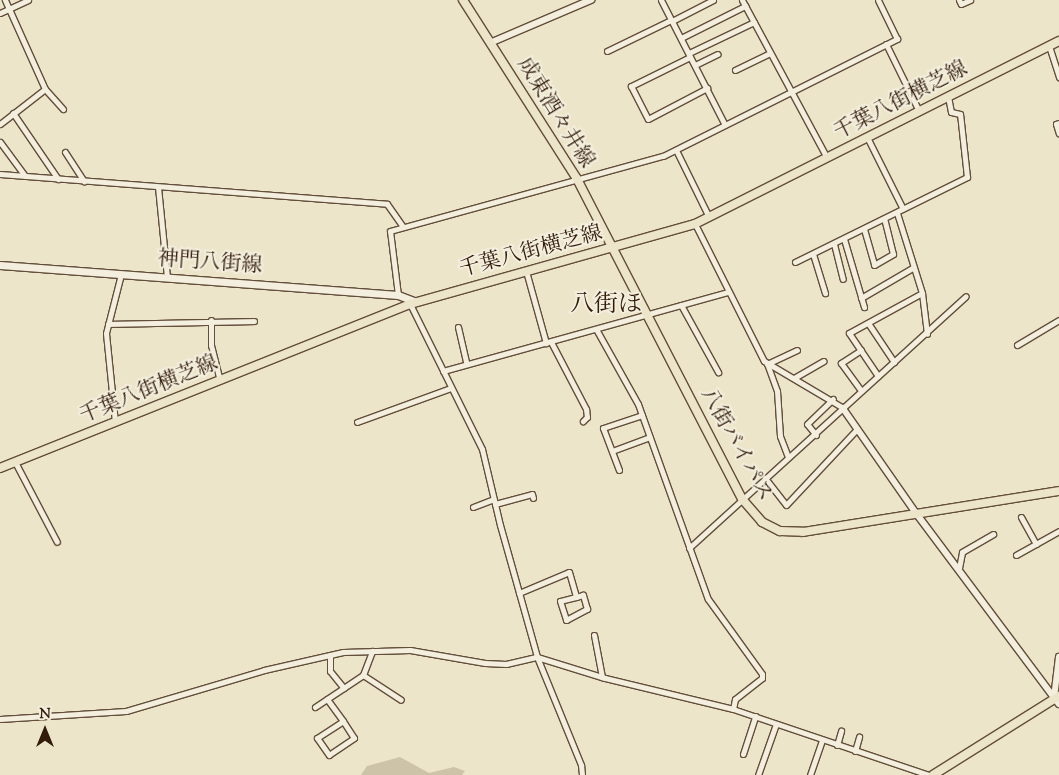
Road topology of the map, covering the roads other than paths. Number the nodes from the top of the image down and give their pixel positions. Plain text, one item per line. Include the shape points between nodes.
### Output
1 (4, 0) edge
2 (28, 0) edge
3 (463, 0) edge
4 (591, 0) edge
5 (661, 0) edge
6 (713, 0) edge
7 (742, 0) edge
8 (878, 0) edge
9 (959, 0) edge
10 (970, 0) edge
11 (745, 6) junction
12 (8, 9) junction
13 (0, 13) edge
14 (672, 20) junction
15 (754, 22) junction
16 (681, 38) junction
17 (1059, 41) edge
18 (490, 42) junction
19 (886, 44) junction
20 (1049, 46) junction
21 (607, 51) dead end
22 (770, 53) junction
23 (718, 54) dead end
24 (690, 55) junction
25 (694, 64) junction
26 (736, 70) dead end
27 (1059, 77) edge
28 (707, 88) junction
29 (45, 89) junction
30 (792, 91) junction
31 (948, 97) junction
32 (63, 109) dead end
33 (920, 111) junction
34 (13, 113) junction
35 (1059, 123) edge
36 (0, 124) edge
37 (726, 125) junction
38 (1059, 134) edge
39 (867, 138) junction
40 (0, 142) edge
41 (676, 150) junction
42 (65, 152) dead end
43 (827, 158) junction
44 (0, 174) edge
45 (25, 176) junction
46 (58, 179) junction
47 (577, 179) junction
48 (84, 181) junction
49 (158, 187) junction
50 (903, 209) junction
51 (897, 212) junction
52 (710, 217) junction
53 (884, 219) junction
54 (695, 224) junction
55 (403, 227) junction
56 (864, 229) junction
57 (844, 239) junction
58 (834, 244) junction
59 (611, 248) junction
60 (813, 254) junction
61 (795, 262) dead end
62 (0, 264) edge
63 (914, 267) junction
64 (526, 271) junction
65 (121, 274) junction
66 (167, 277) junction
67 (843, 279) dead end
68 (728, 292) junction
69 (825, 293) dead end
70 (922, 293) junction
71 (398, 295) junction
72 (966, 296) dead end
73 (861, 298) junction
74 (413, 303) junction
75 (681, 305) junction
76 (864, 308) dead end
77 (645, 315) junction
78 (211, 320) junction
79 (1059, 320) edge
80 (254, 321) dead end
81 (868, 323) junction
82 (108, 324) junction
83 (458, 327) dead end
84 (596, 329) junction
85 (927, 334) junction
86 (548, 342) junction
87 (1017, 345) dead end
88 (797, 350) dead end
89 (861, 350) junction
90 (823, 361) dead end
91 (894, 362) junction
92 (466, 363) junction
93 (767, 364) junction
94 (443, 371) junction
95 (718, 372) dead end
96 (878, 376) junction
97 (794, 378) junction
98 (220, 380) junction
99 (451, 388) junction
100 (861, 391) junction
101 (833, 399) junction
102 (843, 408) junction
103 (642, 415) junction
104 (583, 421) dead end
105 (115, 422) junction
106 (357, 422) dead end
107 (857, 428) junction
108 (816, 435) junction
109 (650, 436) junction
110 (612, 451) junction
111 (788, 456) junction
112 (15, 462) junction
113 (0, 468) edge
114 (619, 470) dead end
115 (765, 478) junction
116 (1059, 491) edge
117 (533, 498) dead end
118 (743, 500) junction
119 (495, 502) junction
120 (473, 507) dead end
121 (917, 514) junction
122 (1021, 517) dead end
123 (1059, 532) edge
124 (992, 534) dead end
125 (57, 542) dead end
126 (1036, 544) junction
127 (689, 548) junction
128 (1016, 555) dead end
129 (959, 568) junction
130 (519, 593) junction
131 (576, 597) junction
132 (594, 635) dead end
133 (372, 651) junction
134 (330, 655) junction
135 (537, 657) junction
136 (1059, 657) edge
137 (363, 675) junction
138 (602, 677) junction
139 (344, 688) junction
140 (327, 699) junction
141 (1057, 699) edge
142 (401, 700) dead end
143 (315, 706) dead end
144 (733, 709) junction
145 (755, 716) junction
146 (0, 719) edge
147 (343, 721) junction
148 (776, 724) junction
149 (841, 731) dead end
150 (859, 736) dead end
151 (822, 741) junction
152 (837, 745) junction
153 (855, 750) junction
154 (743, 754) dead end
155 (582, 775) edge
156 (758, 775) edge
157 (810, 775) edge
158 (929, 775) edge
159 (933, 775) edge

1 - 12 street
2 - 12 street
3 - 18 main road, 成東酒々井線
4 - 18 street
5 - 14 street
6 - 14 street
7 - 11 street
8 - 19 street via 897,39
9 - 10 street via 961,4
11 - 15 street
11 - 16 street
12 - 13 street
12 - 29 street
14 - 16 street
14 - 21 street
15 - 22 street
15 - 24 street
16 - 24 street
17 - 20 main road, 千葉八街横芝線
18 - 47 main road, 成東酒々井線
19 - 30 street
19 - 33 street
20 - 27 street
20 - 31 main road, 千葉八街横芝線
22 - 26 street
22 - 30 street
23 - 25 street
24 - 25 street
24 - 28 street via 630,86 648,119
25 - 28 street
28 - 37 street
29 - 32 street
29 - 34 street
30 - 37 street
30 - 43 street
31 - 33 main road, 千葉八街横芝線
31 - 50 street via 952,112 960,114 967,177
33 - 39 main road, 千葉八街横芝線
34 - 36 street
34 - 46 street
35 - 38 street via 1056,124
37 - 41 street
39 - 43 main road, 千葉八街横芝線
39 - 50 street
40 - 45 street
41 - 47 street
41 - 52 street
42 - 48 street
43 - 52 main road, 千葉八街横芝線
44 - 45 street
45 - 46 street
46 - 48 street
47 - 55 street
47 - 59 main road, 成東酒々井線
48 - 49 street
49 - 55 street via 387,204
49 - 66 street
50 - 51 street
51 - 53 street
51 - 63 street
52 - 54 main road, 千葉八街横芝線
53 - 56 street
53 - 56 street via 893,254 874,265
54 - 59 main road, 千葉八街横芝線
54 - 68 street
55 - 71 street via 390,231
56 - 57 street
57 - 58 street
57 - 73 street
58 - 60 street
58 - 67 street
59 - 64 main road, 千葉八街横芝線
59 - 77 main road, 八街バイパス
60 - 61 street
60 - 69 street
62 - 65 main road, 神門八街線
63 - 70 street
63 - 73 street
64 - 74 main road, 千葉八街横芝線
64 - 86 street
65 - 66 main road, 神門八街線
65 - 82 street
66 - 71 main road, 神門八街線
68 - 75 street
68 - 93 street
70 - 81 street
70 - 85 street
71 - 74 main road, 神門八街線
72 - 85 street
73 - 76 street
74 - 94 street
74 - 98 main road, 千葉八街横芝線
75 - 77 street
75 - 95 street
77 - 84 street
77 - 118 main road, 八街バイパス
78 - 80 street
78 - 82 street
78 - 98 street via 211,345
79 - 87 street
81 - 89 street via 849,333
81 - 91 street
82 - 105 street via 106,333
83 - 92 street
84 - 86 street
84 - 103 street
85 - 91 street
86 - 92 street
86 - 104 street via 586,409 587,417
88 - 93 street
89 - 96 street
89 - 100 street via 841,363
90 - 97 street
91 - 96 street
92 - 94 street
93 - 97 street
93 - 111 street via 777,391 780,436
94 - 99 street
96 - 100 street
97 - 101 street
98 - 105 main road, 千葉八街横芝線
99 - 106 street
99 - 119 street via 482,449
100 - 102 street
101 - 102 street
101 - 108 street via 807,424
102 - 107 street
102 - 108 street
103 - 109 street
103 - 110 street via 604,428
105 - 112 main road, 千葉八街横芝線
107 - 115 street via 786,505
107 - 121 street
108 - 111 street
109 - 110 street
109 - 127 street
110 - 114 street
111 - 115 street
112 - 113 main road, 千葉八街横芝線
112 - 125 street
115 - 118 street
116 - 121 main road, 八街バイパス
117 - 119 street via 532,494
118 - 121 main road, 八街バイパス via 762,522 790,533
118 - 127 street
119 - 120 street
119 - 130 street
121 - 129 street
122 - 126 street
123 - 126 street
124 - 129 street via 962,552
126 - 128 street
127 - 144 street via 708,599 762,674 762,678 735,700
129 - 141 street
130 - 131 street via 569,572
130 - 135 street
131 - 131 street via 560,601 566,620 588,609 583,595
132 - 138 street
133 - 134 street
133 - 135 street via 410,650 506,664
133 - 137 street
134 - 139 street via 330,671
134 - 146 street via 126,711
135 - 138 street
135 - 155 street via 581,765
136 - 141 street
137 - 139 street
137 - 142 street
138 - 144 street
139 - 140 street
140 - 143 street
140 - 147 street
141 - 159 main road
144 - 145 street
145 - 148 street
145 - 154 street
147 - 147 street via 354,738 329,755 317,738
148 - 151 street
148 - 156 street
149 - 152 street
150 - 153 street
151 - 152 street
151 - 157 street
152 - 153 street
153 - 158 street

